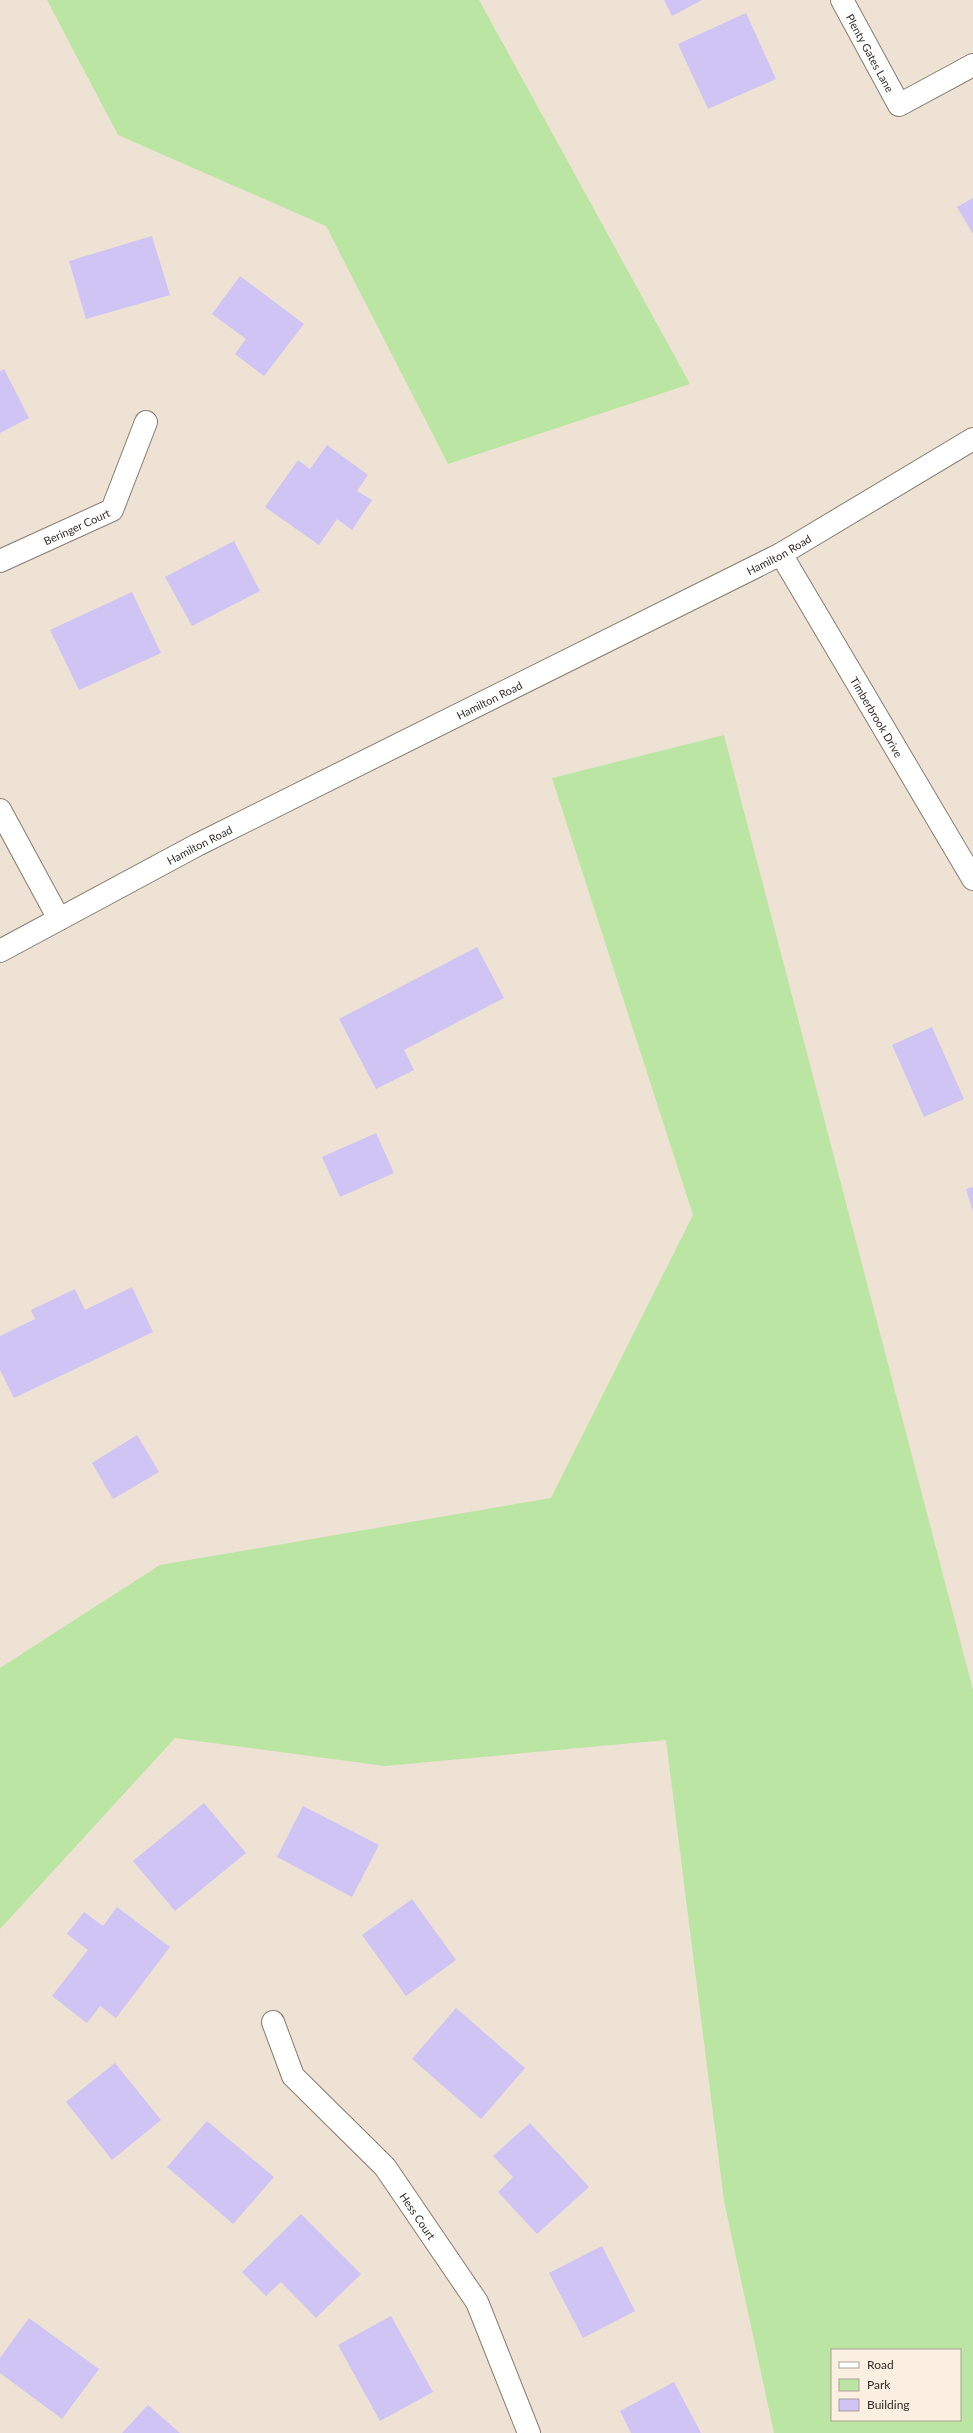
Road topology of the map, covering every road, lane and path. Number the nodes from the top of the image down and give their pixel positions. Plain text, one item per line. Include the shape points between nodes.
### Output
1 (842, 0) edge
2 (973, 65) edge
3 (146, 422) dead end
4 (973, 439) edge
5 (781, 554) junction
6 (0, 561) edge
7 (0, 810) edge
8 (973, 879) edge
9 (59, 919) junction
10 (0, 951) edge
11 (273, 2022) dead end
12 (529, 2433) edge

1 - 2 street, Plenty Gates Lane via 899,105
3 - 6 street, Beringer Court via 112,510
4 - 5 street, Hamilton Road
5 - 8 street, Timberbrook Drive
5 - 9 street, Hamilton Road via 197,845
7 - 9 street
9 - 10 street, Hamilton Road
11 - 12 street, Hess Court via 293,2076 385,2167 477,2302

